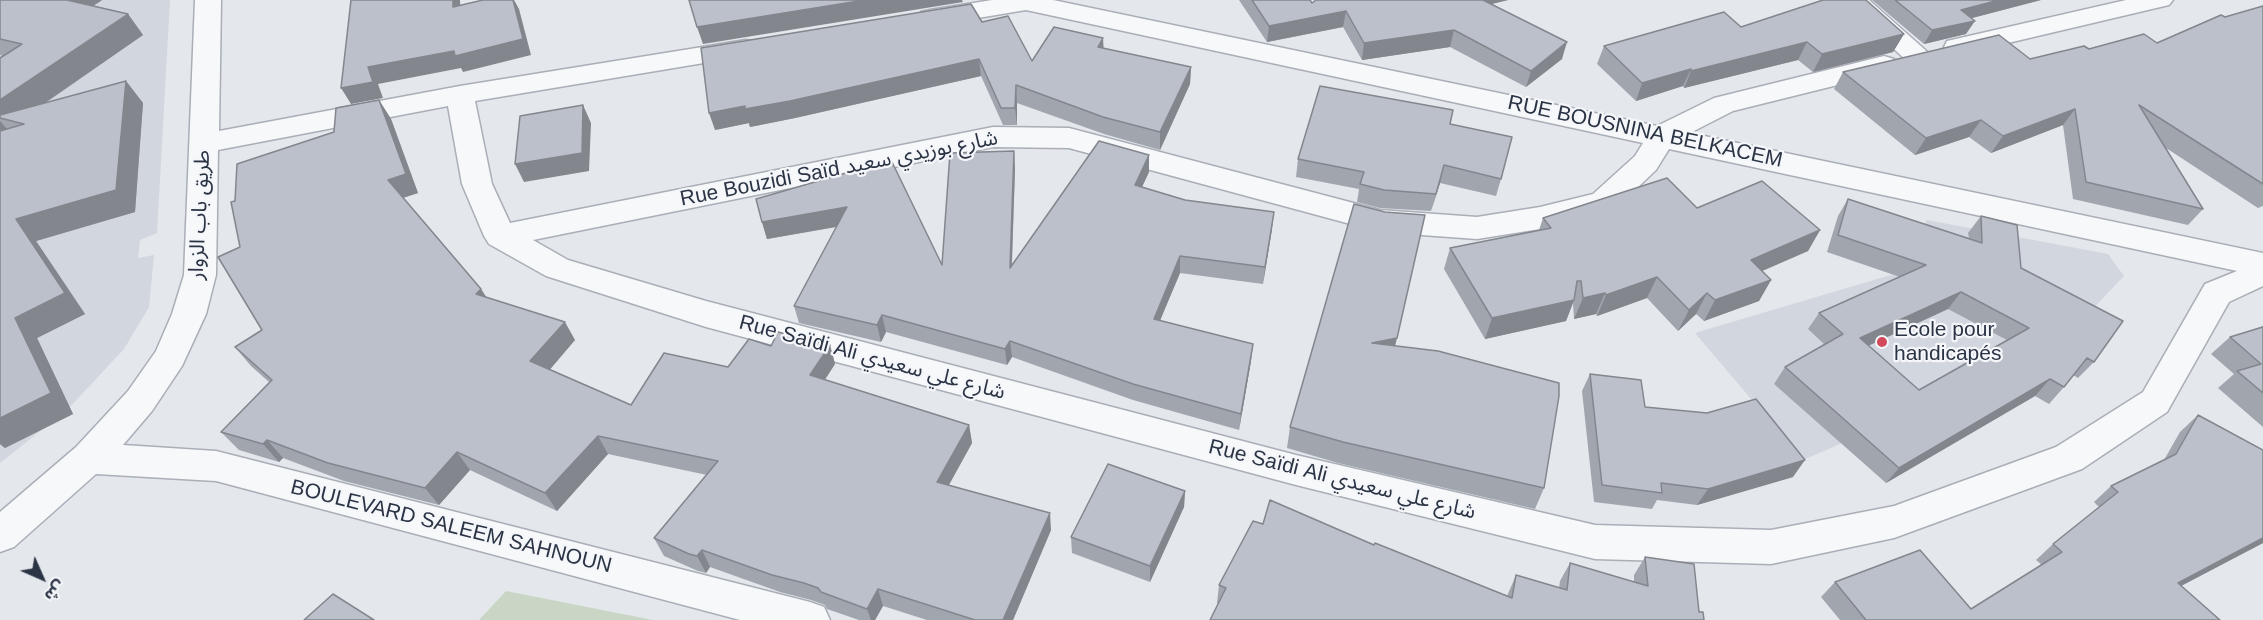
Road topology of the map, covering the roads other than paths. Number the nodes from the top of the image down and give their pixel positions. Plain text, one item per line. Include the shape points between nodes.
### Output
1 (208, 0) edge
2 (1854, 0) edge
3 (2160, 0) edge
4 (1030, 1) edge
5 (908, 21) edge
6 (766, 45) edge
7 (1918, 56) junction
8 (460, 95) junction
9 (1662, 136) junction
10 (204, 143) junction
11 (501, 236) junction
12 (2263, 265) edge
13 (2263, 273) edge
14 (89, 458) junction
15 (0, 535) edge
16 (810, 620) edge

1 - 10 street, طريق باب الزوار
2 - 7 street
3 - 7 street
4 - 5 street
4 - 9 street, RUE BOUSNINA BELKACEM
6 - 8 street
7 - 9 street via 1724,104
8 - 10 street
8 - 11 street via 477,184
9 - 11 street, Rue Bouzidi Saïd شارع بوزيدي سعيد via 1646,163 1603,202 1477,228 1380,221 1069,138 993,137
9 - 12 street, RUE BOUSNINA BELKACEM
10 - 14 street, طريق باب الزوار via 200,275 189,314 170,357 140,401
11 - 13 street, Rue Saïdi Ali شارع علي سعيدي via 557,268 706,314 1308,473 1595,542 1771,547 1894,522 2069,458 2155,402 2217,293
14 - 15 street, طريق باب الزوار
14 - 16 street, BOULEVARD SALEEM SAHNOUN via 216,466

